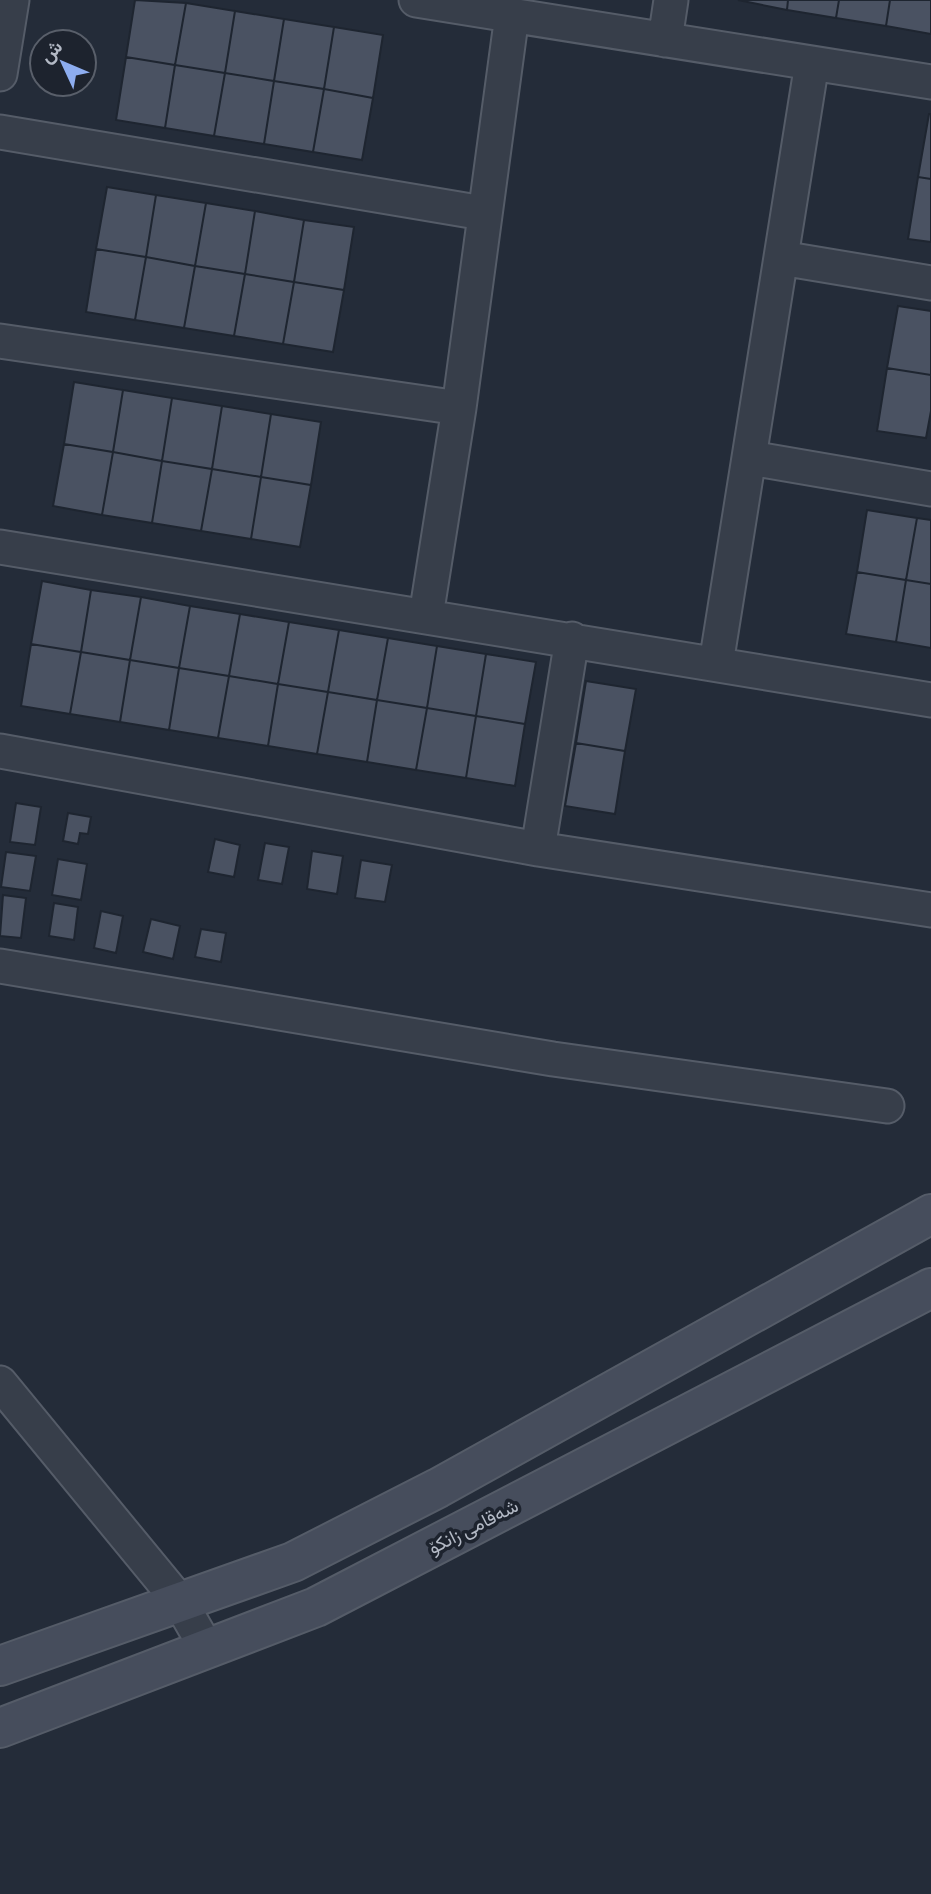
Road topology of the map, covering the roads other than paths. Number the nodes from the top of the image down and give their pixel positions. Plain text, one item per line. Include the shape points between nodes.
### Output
1 (12, 0) edge
2 (416, 0) edge
3 (671, 0) edge
4 (512, 15) junction
5 (665, 40) junction
6 (812, 63) junction
7 (0, 74) edge
8 (931, 82) edge
9 (0, 132) edge
10 (483, 213) junction
11 (781, 258) junction
12 (931, 283) edge
13 (0, 341) edge
14 (459, 408) junction
15 (750, 458) junction
16 (931, 489) edge
17 (0, 547) edge
18 (426, 616) junction
19 (572, 639) junction
20 (716, 664) junction
21 (931, 700) edge
22 (0, 751) edge
23 (538, 849) junction
24 (931, 909) edge
25 (0, 966) edge
26 (887, 1106) dead end
27 (931, 1214) edge
28 (931, 1288) edge
29 (0, 1383) edge
30 (180, 1602) junction
31 (207, 1649) junction
32 (0, 1666) edge
33 (0, 1728) edge

1 - 7 street
2 - 4 street
3 - 5 street
4 - 5 street
4 - 10 street
5 - 6 street
6 - 8 street
6 - 11 street
9 - 10 street
10 - 14 street
11 - 12 street
11 - 15 street
13 - 14 street
14 - 18 street
15 - 16 street
15 - 20 street
17 - 18 street
18 - 19 street
19 - 20 street
19 - 23 street
20 - 21 street
22 - 23 street
23 - 24 street
25 - 26 street via 552,1059
27 - 30 main road via 438,1488 293,1562
28 - 31 main road, شەقامی زانکۆ via 316,1607
29 - 30 street
30 - 31 street
30 - 32 main road
31 - 33 main road, شەقامی زانکۆ

